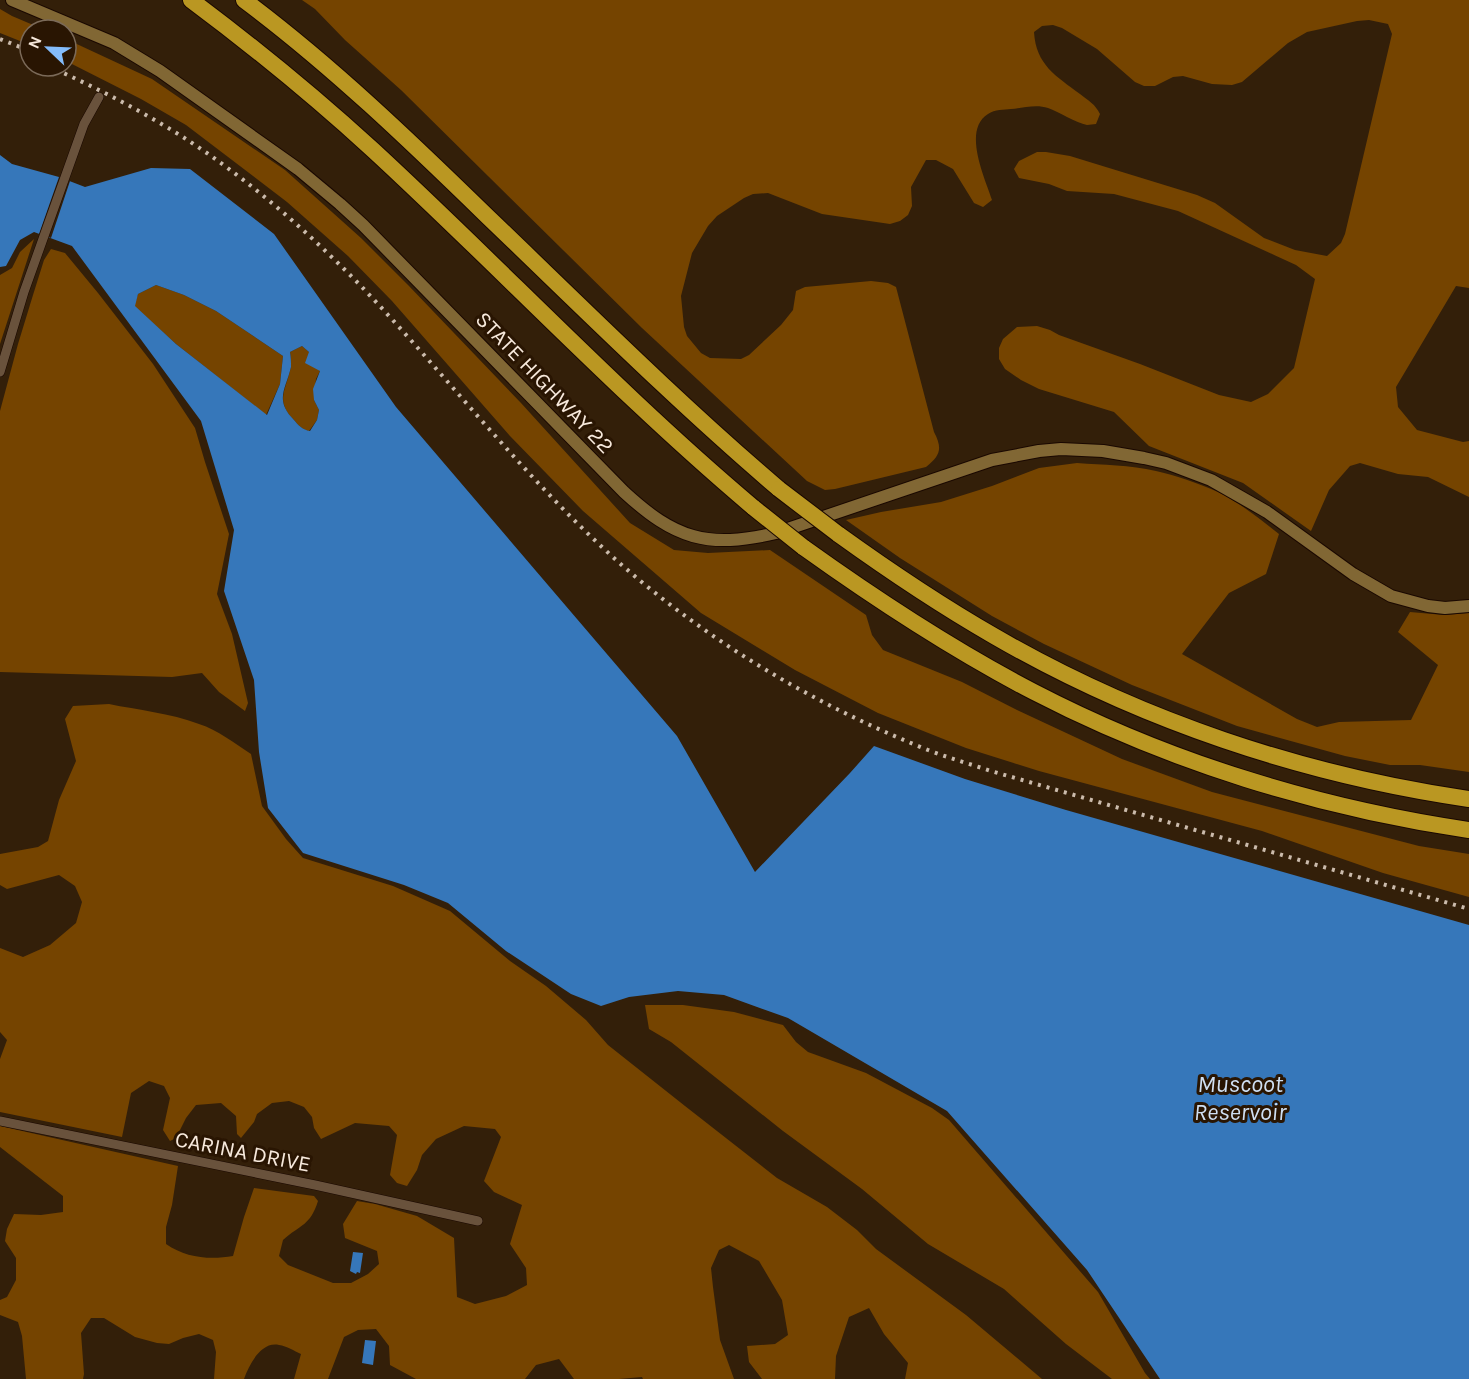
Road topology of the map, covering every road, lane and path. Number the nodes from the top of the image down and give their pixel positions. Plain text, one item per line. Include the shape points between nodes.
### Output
1 (12, 0) edge
2 (191, 0) edge
3 (244, 0) edge
4 (99, 97) dead end
5 (0, 372) edge
6 (1469, 606) edge
7 (1469, 799) edge
8 (1469, 830) edge
9 (0, 1121) edge
10 (478, 1221) dead end

1 - 6 main road, STATE HIGHWAY 22 via 137,56 318,185 363,225 624,492 652,516 684,534 745,540 1016,455 1061,449 1092,450 1166,464 1211,480 1391,596 1428,606
2 - 8 highway, bridge via 282,70 366,144 719,478 803,547 872,595 979,662 1149,744 1268,786 1380,814
3 - 7 highway, bridge via 396,128 733,449 779,489 889,570 994,636 1160,716 1276,757 1396,787
4 - 5 street via 84,124
9 - 10 street, CARINA DRIVE

